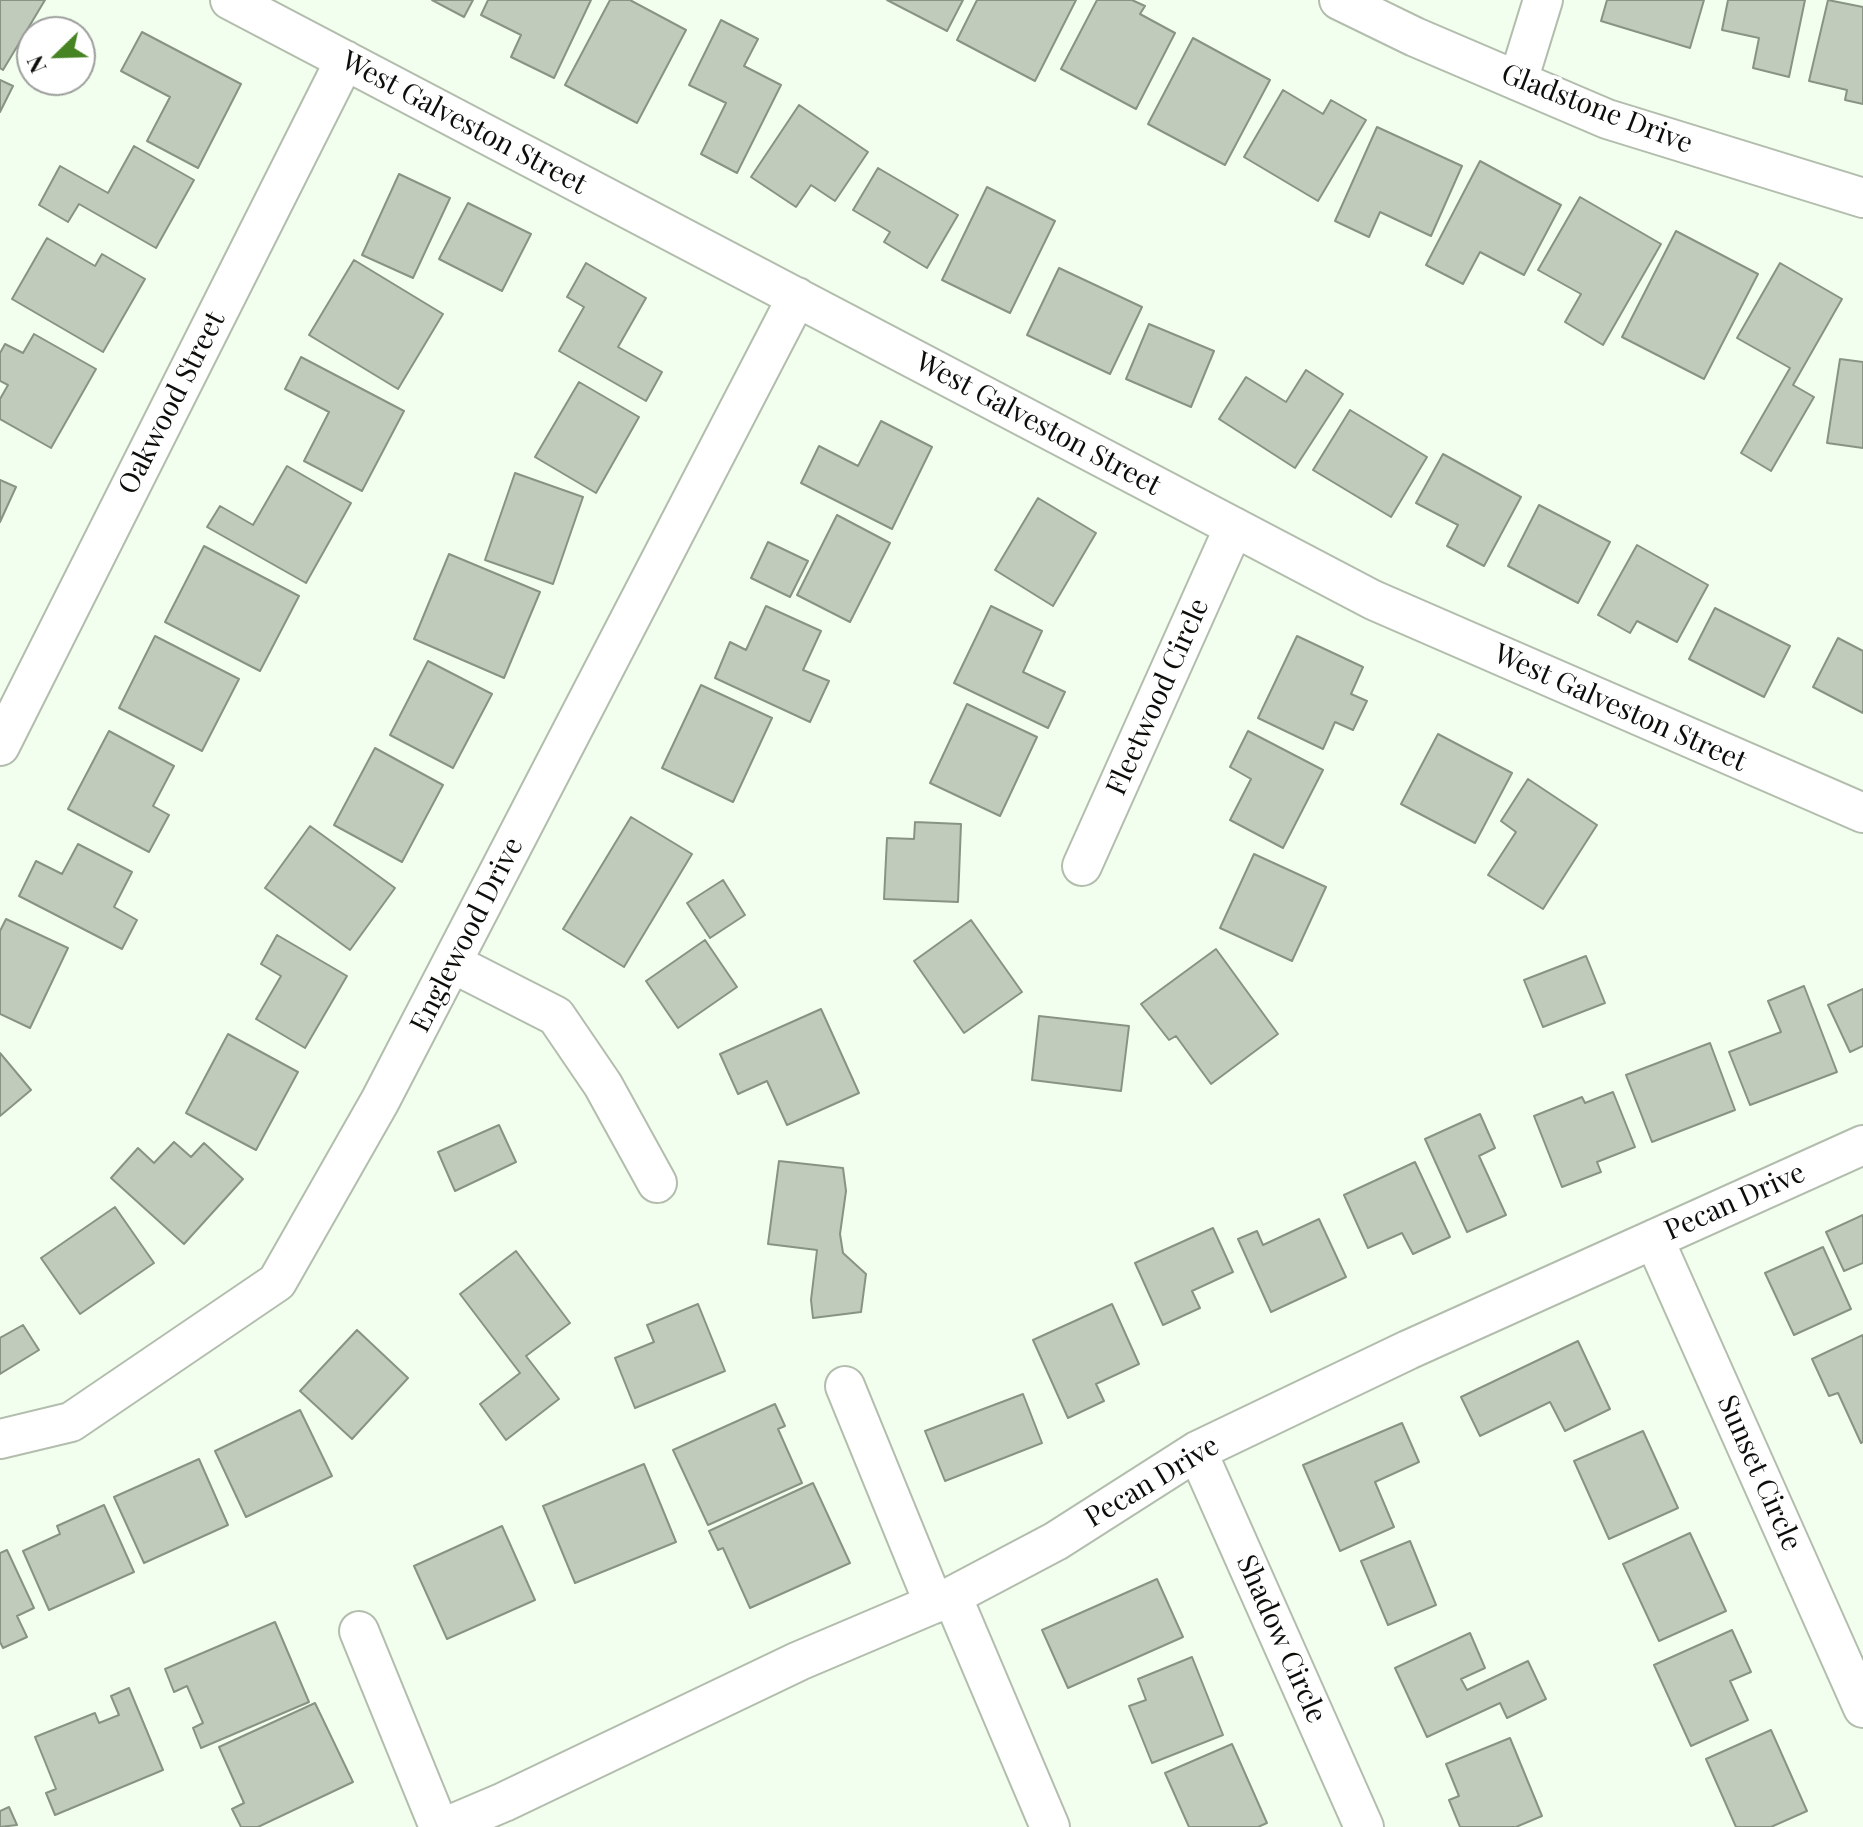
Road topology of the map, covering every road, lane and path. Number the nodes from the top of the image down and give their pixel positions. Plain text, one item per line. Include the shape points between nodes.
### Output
1 (230, 0) edge
2 (1339, 0) edge
3 (1543, 0) edge
4 (345, 60) junction
5 (1518, 81) junction
6 (1863, 198) edge
7 (797, 297) junction
8 (1234, 527) junction
9 (0, 746) edge
10 (1863, 813) edge
11 (1082, 866) dead end
12 (452, 963) junction
13 (1863, 1145) edge
14 (657, 1183) dead end
15 (1654, 1239) junction
16 (845, 1386) dead end
17 (0, 1439) edge
18 (1197, 1451) junction
19 (943, 1600) junction
20 (359, 1631) dead end
21 (1863, 1708) edge
22 (439, 1827) edge
23 (445, 1827) edge
24 (1050, 1827) edge
25 (1364, 1827) edge

1 - 4 street, West Galveston Street
2 - 5 street, Gladstone Drive
3 - 5 street
4 - 7 street, West Galveston Street
4 - 9 street, Oakwood Street
5 - 6 street, Gladstone Drive via 1607,119
7 - 8 street, West Galveston Street
7 - 12 street, Englewood Drive
8 - 10 street, West Galveston Street via 1373,600
8 - 11 street, Fleetwood Circle
12 - 14 street via 556,1016 603,1085
12 - 17 street, Englewood Drive via 277,1282 71,1422
13 - 15 street, Pecan Drive
15 - 18 street, Pecan Drive
15 - 21 street, Sunset Circle
16 - 19 street
18 - 19 street, Pecan Drive via 1056,1541
18 - 25 street, Shadow Circle
19 - 23 street, Pecan Drive via 799,1661
19 - 24 street
20 - 22 street

